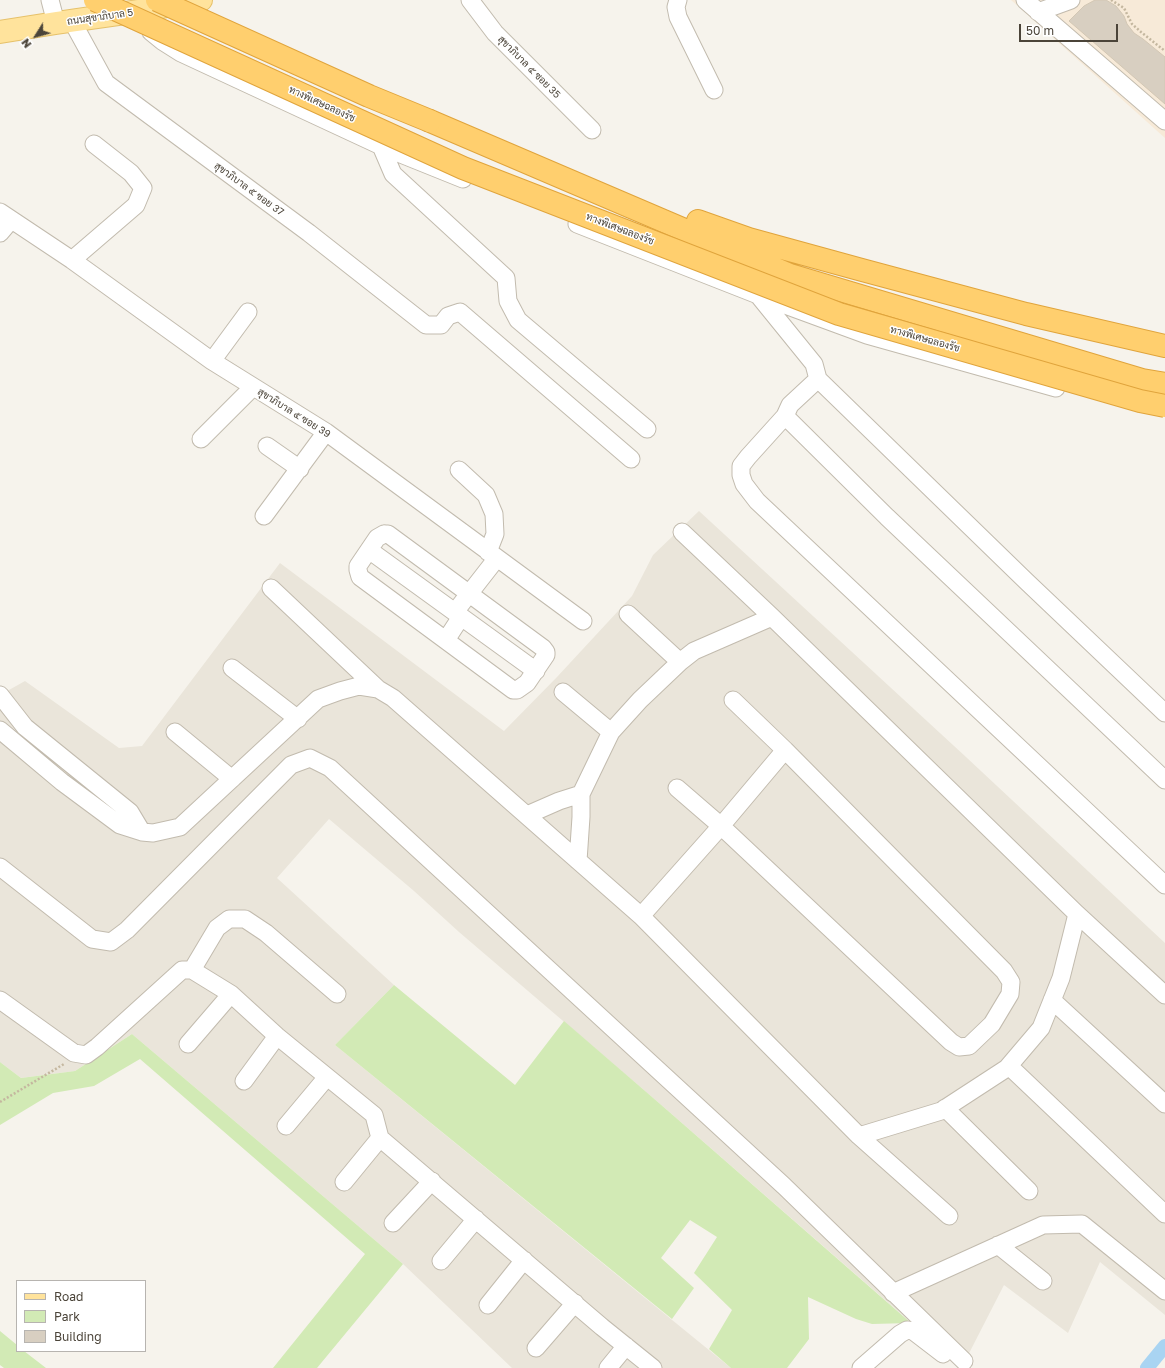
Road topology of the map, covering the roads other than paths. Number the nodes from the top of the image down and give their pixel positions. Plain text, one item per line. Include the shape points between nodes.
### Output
1 (50, 0) edge
2 (95, 0) edge
3 (157, 0) edge
4 (470, 0) edge
5 (678, 0) edge
6 (1025, 0) edge
7 (192, 1) edge
8 (1064, 2) edge
9 (1038, 6) edge
10 (139, 11) junction
11 (64, 22) junction
12 (0, 32) edge
13 (714, 90) dead end
14 (1165, 121) edge
15 (592, 130) dead end
16 (94, 144) dead end
17 (381, 146) junction
18 (534, 166) junction
19 (4, 221) edge
20 (72, 260) junction
21 (758, 295) junction
22 (248, 312) dead end
23 (1165, 346) edge
24 (212, 361) junction
25 (818, 379) junction
26 (1165, 384) edge
27 (253, 387) junction
28 (1165, 406) edge
29 (785, 416) junction
30 (1165, 416) edge
31 (647, 429) dead end
32 (326, 432) junction
33 (201, 439) dead end
34 (268, 446) dead end
35 (631, 459) dead end
36 (300, 469) junction
37 (459, 470) dead end
38 (264, 516) dead end
39 (682, 532) dead end
40 (369, 550) junction
41 (492, 555) junction
42 (271, 588) dead end
43 (470, 593) junction
44 (628, 614) dead end
45 (460, 616) junction
46 (772, 617) junction
47 (583, 621) dead end
48 (446, 640) junction
49 (680, 662) junction
50 (232, 668) dead end
51 (536, 671) junction
52 (378, 689) junction
53 (563, 692) dead end
54 (0, 695) edge
55 (733, 700) dead end
56 (1165, 713) edge
57 (298, 719) junction
58 (24, 728) junction
59 (175, 732) dead end
60 (611, 732) junction
61 (6, 736) edge
62 (785, 750) junction
63 (74, 766) junction
64 (232, 779) junction
65 (1165, 780) edge
66 (62, 782) junction
67 (677, 788) dead end
68 (581, 794) junction
69 (527, 815) junction
70 (721, 826) junction
71 (142, 832) junction
72 (578, 861) junction
73 (0, 867) edge
74 (1165, 885) edge
75 (1077, 914) junction
76 (641, 916) junction
77 (192, 970) junction
78 (231, 994) junction
79 (337, 994) dead end
80 (1165, 995) edge
81 (0, 1000) edge
82 (1052, 1000) junction
83 (276, 1036) junction
84 (188, 1044) dead end
85 (1009, 1066) junction
86 (327, 1077) junction
87 (244, 1081) dead end
88 (1165, 1104) edge
89 (945, 1108) junction
90 (286, 1126) dead end
91 (860, 1136) junction
92 (380, 1138) junction
93 (432, 1181) junction
94 (344, 1182) dead end
95 (1029, 1191) dead end
96 (1165, 1214) edge
97 (949, 1216) dead end
98 (476, 1219) junction
99 (392, 1223) dead end
100 (998, 1245) junction
101 (524, 1260) junction
102 (441, 1261) dead end
103 (1042, 1281) dead end
104 (1165, 1292) edge
105 (893, 1293) junction
106 (575, 1303) junction
107 (488, 1305) dead end
108 (626, 1346) junction
109 (536, 1348) dead end
110 (964, 1365) edge
111 (608, 1368) edge
112 (653, 1368) edge
113 (861, 1368) edge

1 - 11 street
2 - 28 highway, ทางพิเศษฉลองรัช, bridge via 462,168 832,311 1140,401
3 - 18 highway, bridge via 369,96
4 - 15 street, สุขาภิบาล ๕ ซอย 35 via 496,33
5 - 13 street via 678,17
6 - 9 street
7 - 10 main road, ถนนสุขาภิบาล 5
8 - 9 street via 1043,3
9 - 14 street
10 - 11 main road, ถนนสุขาภิบาล 5
10 - 17 street via 149,29 181,53
11 - 12 main road, ถนนสุขาภิบาล 5
11 - 35 street, สุขาภิบาล ๕ ซอย 37 via 106,83 309,233 426,325 441,325 448,316 460,312
16 - 20 street via 131,172 143,188 136,205
17 - 21 street
17 - 31 street via 394,174 506,278 508,301 518,320
18 - 23 highway via 749,239 1026,314
18 - 26 highway via 790,275 1142,380
19 - 20 street, สุขาภิบาล ๕ ซอย 39
20 - 24 street, สุขาภิบาล ๕ ซอย 39
21 - 25 street via 814,364
21 - 30 street via 867,335
22 - 24 street
24 - 27 street, สุขาภิบาล ๕ ซอย 39
25 - 29 street via 790,405
25 - 56 street
27 - 32 street, สุขาภิบาล ๕ ซอย 39
27 - 33 street
29 - 65 street via 887,518
29 - 74 street via 741,466 744,484 757,501
32 - 36 street
32 - 41 street, สุขาภิบาล ๕ ซอย 39
34 - 36 street
36 - 38 street
37 - 41 street via 486,495 494,514
39 - 46 street
40 - 43 street via 377,538 388,534
40 - 45 street
40 - 48 street via 358,566 360,576
41 - 43 street
41 - 47 street, สุขาภิบาล ๕ ซอย 39
42 - 52 street
43 - 45 street via 458,608
43 - 51 street via 543,648 546,656
44 - 49 street
45 - 48 street
45 - 51 street
46 - 49 street via 694,651
46 - 75 street
48 - 51 street via 513,690 527,683
49 - 60 street
50 - 57 street
52 - 57 street via 359,686 340,691 318,700
52 - 69 street via 393,698
53 - 60 street
54 - 58 street
55 - 62 street
57 - 64 street
58 - 61 street
58 - 63 street
59 - 64 street
60 - 68 street
61 - 66 street
62 - 70 street
62 - 70 street via 1004,971 1011,982 1010,994 992,1024 969,1046 959,1047 951,1042
63 - 66 street
63 - 71 street via 130,812
64 - 71 street via 180,827 153,833
66 - 71 street via 120,825
67 - 70 street
68 - 69 street
68 - 72 street
69 - 72 street
70 - 76 street
72 - 76 street
73 - 105 street via 92,939 111,942 127,930 291,765 310,758 330,768 784,1186
75 - 80 street
75 - 82 street via 1061,978
76 - 91 street
77 - 78 street
77 - 79 street via 217,928 229,919 245,919
77 - 81 street via 182,970 97,1048 86,1055 74,1053
78 - 83 street
78 - 84 street
82 - 85 street via 1040,1028
82 - 88 street
83 - 86 street
83 - 87 street
85 - 89 street
85 - 96 street
86 - 90 street
86 - 92 street via 374,1115
89 - 91 street
89 - 95 street
91 - 97 street
92 - 93 street
92 - 94 street
93 - 98 street
93 - 99 street
98 - 101 street
98 - 102 street
100 - 103 street
100 - 104 street via 1043,1225 1082,1224
100 - 105 street
101 - 106 street
101 - 107 street
105 - 110 street
106 - 108 street
106 - 109 street
108 - 111 street
108 - 112 street
110 - 113 street via 913,1331 907,1330

